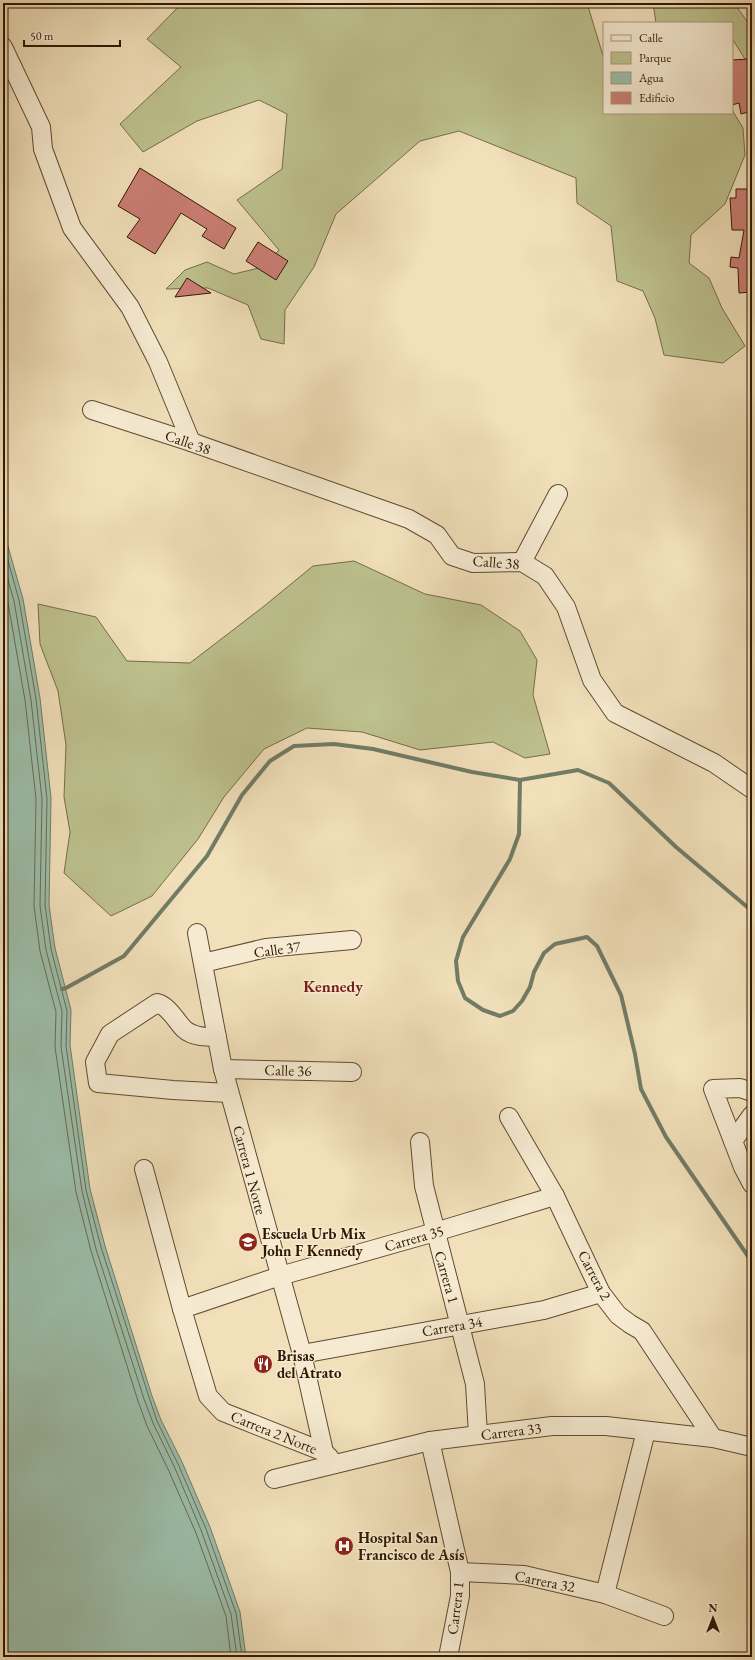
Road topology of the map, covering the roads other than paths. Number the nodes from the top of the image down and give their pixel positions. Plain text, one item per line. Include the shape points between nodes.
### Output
1 (3, 47) edge
2 (92, 410) dead end
3 (191, 442) junction
4 (558, 494) dead end
5 (522, 562) junction
6 (752, 789) edge
7 (197, 933) dead end
8 (352, 940) dead end
9 (203, 963) junction
10 (217, 1037) junction
11 (223, 1069) junction
12 (352, 1072) dead end
13 (752, 1092) edge
14 (229, 1093) junction
15 (752, 1115) edge
16 (509, 1117) dead end
17 (733, 1141) junction
18 (420, 1142) dead end
19 (144, 1169) dead end
20 (752, 1184) edge
21 (555, 1196) junction
22 (435, 1232) junction
23 (280, 1276) junction
24 (601, 1293) junction
25 (182, 1309) junction
26 (460, 1325) junction
27 (302, 1354) junction
28 (646, 1431) junction
29 (478, 1436) junction
30 (713, 1438) junction
31 (430, 1441) junction
32 (752, 1447) edge
33 (324, 1452) junction
34 (337, 1464) junction
35 (274, 1478) dead end
36 (460, 1572) junction
37 (605, 1594) junction
38 (664, 1616) dead end
39 (448, 1657) edge

1 - 3 street via 41,128 43,149 72,228 130,307 158,362
2 - 3 street, Calle 38
3 - 5 street, Calle 38 via 409,519 437,535 452,556 473,563
4 - 5 street
5 - 6 street, Calle 38 via 545,576 566,607 592,680 616,713 714,763
7 - 9 street, Carrera 1 Norte
8 - 9 street, Calle 37 via 266,948
9 - 10 street, Carrera 1 Norte
10 - 11 street, Carrera 1 Norte
10 - 14 street via 201,1037 185,1030 163,1005 157,1003 110,1034 95,1062 98,1083
11 - 12 street, Calle 36
11 - 14 street, Carrera 1 Norte
13 - 17 street via 740,1088 713,1089
14 - 23 street, Carrera 1 Norte
15 - 17 street
16 - 21 street, Carrera 2
17 - 20 street
18 - 22 street, Carrera 1 via 424,1186
19 - 25 street, Carrera 2 Norte
21 - 22 street, Carrera 35
21 - 24 street, Carrera 2
22 - 23 street, Carrera 35
22 - 26 street, Carrera 1
23 - 25 street, Carrera 35
23 - 27 street, Carrera 1 Norte
24 - 26 street, Carrera 34 via 544,1310
24 - 30 street, Carrera 2 via 618,1315 642,1331
25 - 33 street, Carrera 2 Norte via 208,1396 223,1412
26 - 27 street, Carrera 34
26 - 29 street, Carrera 1 via 475,1384
27 - 33 street, Carrera 1 Norte
28 - 29 street, Carrera 33 via 606,1426 552,1426
28 - 30 street, Carrera 33
28 - 37 street
29 - 31 street, Carrera 33
30 - 32 street, Carrera 33
31 - 34 street, Carrera 33
31 - 36 street, Carrera 1
33 - 34 street, Carrera 2 Norte
34 - 35 street, Carrera 33
36 - 37 street, Carrera 32 via 524,1574
36 - 39 street, Carrera 1 via 460,1596
37 - 38 street, Carrera 32

